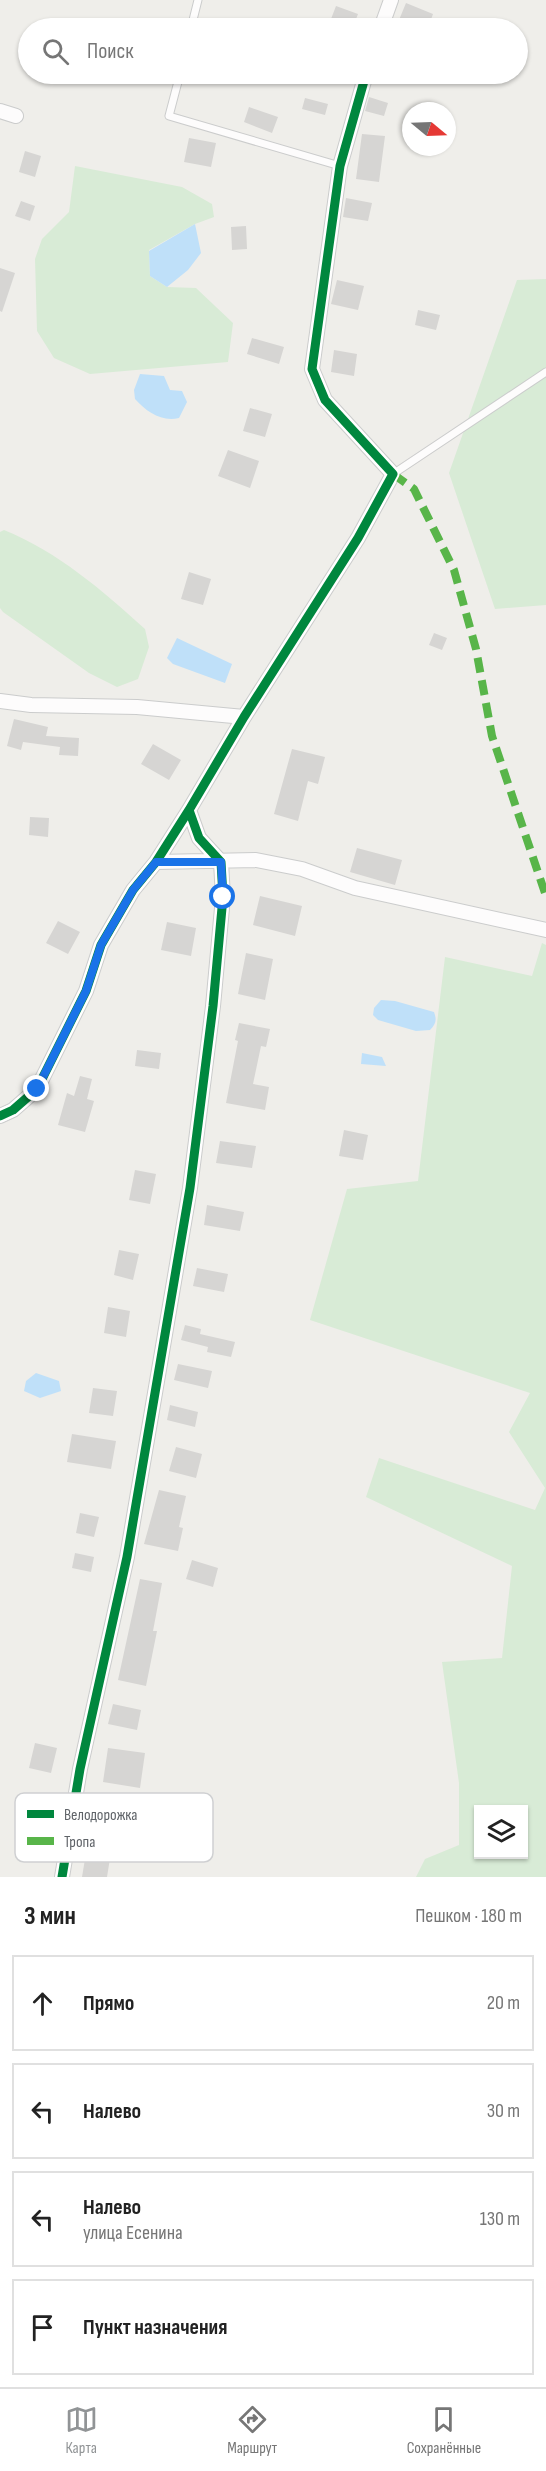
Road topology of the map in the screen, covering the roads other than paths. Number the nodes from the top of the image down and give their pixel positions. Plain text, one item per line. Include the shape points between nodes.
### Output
1 (198, 0) edge
2 (391, 0) edge
3 (194, 18) edge
4 (385, 18) edge
5 (177, 84) edge
6 (363, 84) edge
7 (0, 111) edge
8 (16, 116) dead end
9 (340, 166) junction
10 (546, 372) edge
11 (393, 474) junction
12 (0, 701) edge
13 (244, 717) junction
14 (189, 810) junction
15 (156, 862) junction
16 (221, 862) junction
17 (546, 930) edge
18 (0, 1116) edge
19 (76, 1793) edge
20 (64, 1862) edge
21 (62, 1877) edge

1 - 3 lane
2 - 4 street
5 - 9 lane via 169,116
6 - 9 street
7 - 8 street
9 - 11 street via 312,369 325,400
10 - 11 lane
11 - 13 street via 358,538
12 - 13 street
13 - 14 street
14 - 15 street
14 - 16 street via 199,838
15 - 16 street
15 - 18 street via 133,890 101,945 86,991 37,1089
16 - 17 street via 256,860 302,869 355,888
16 - 19 street via 223,897 213,1006 190,1188 127,1557
20 - 21 street

